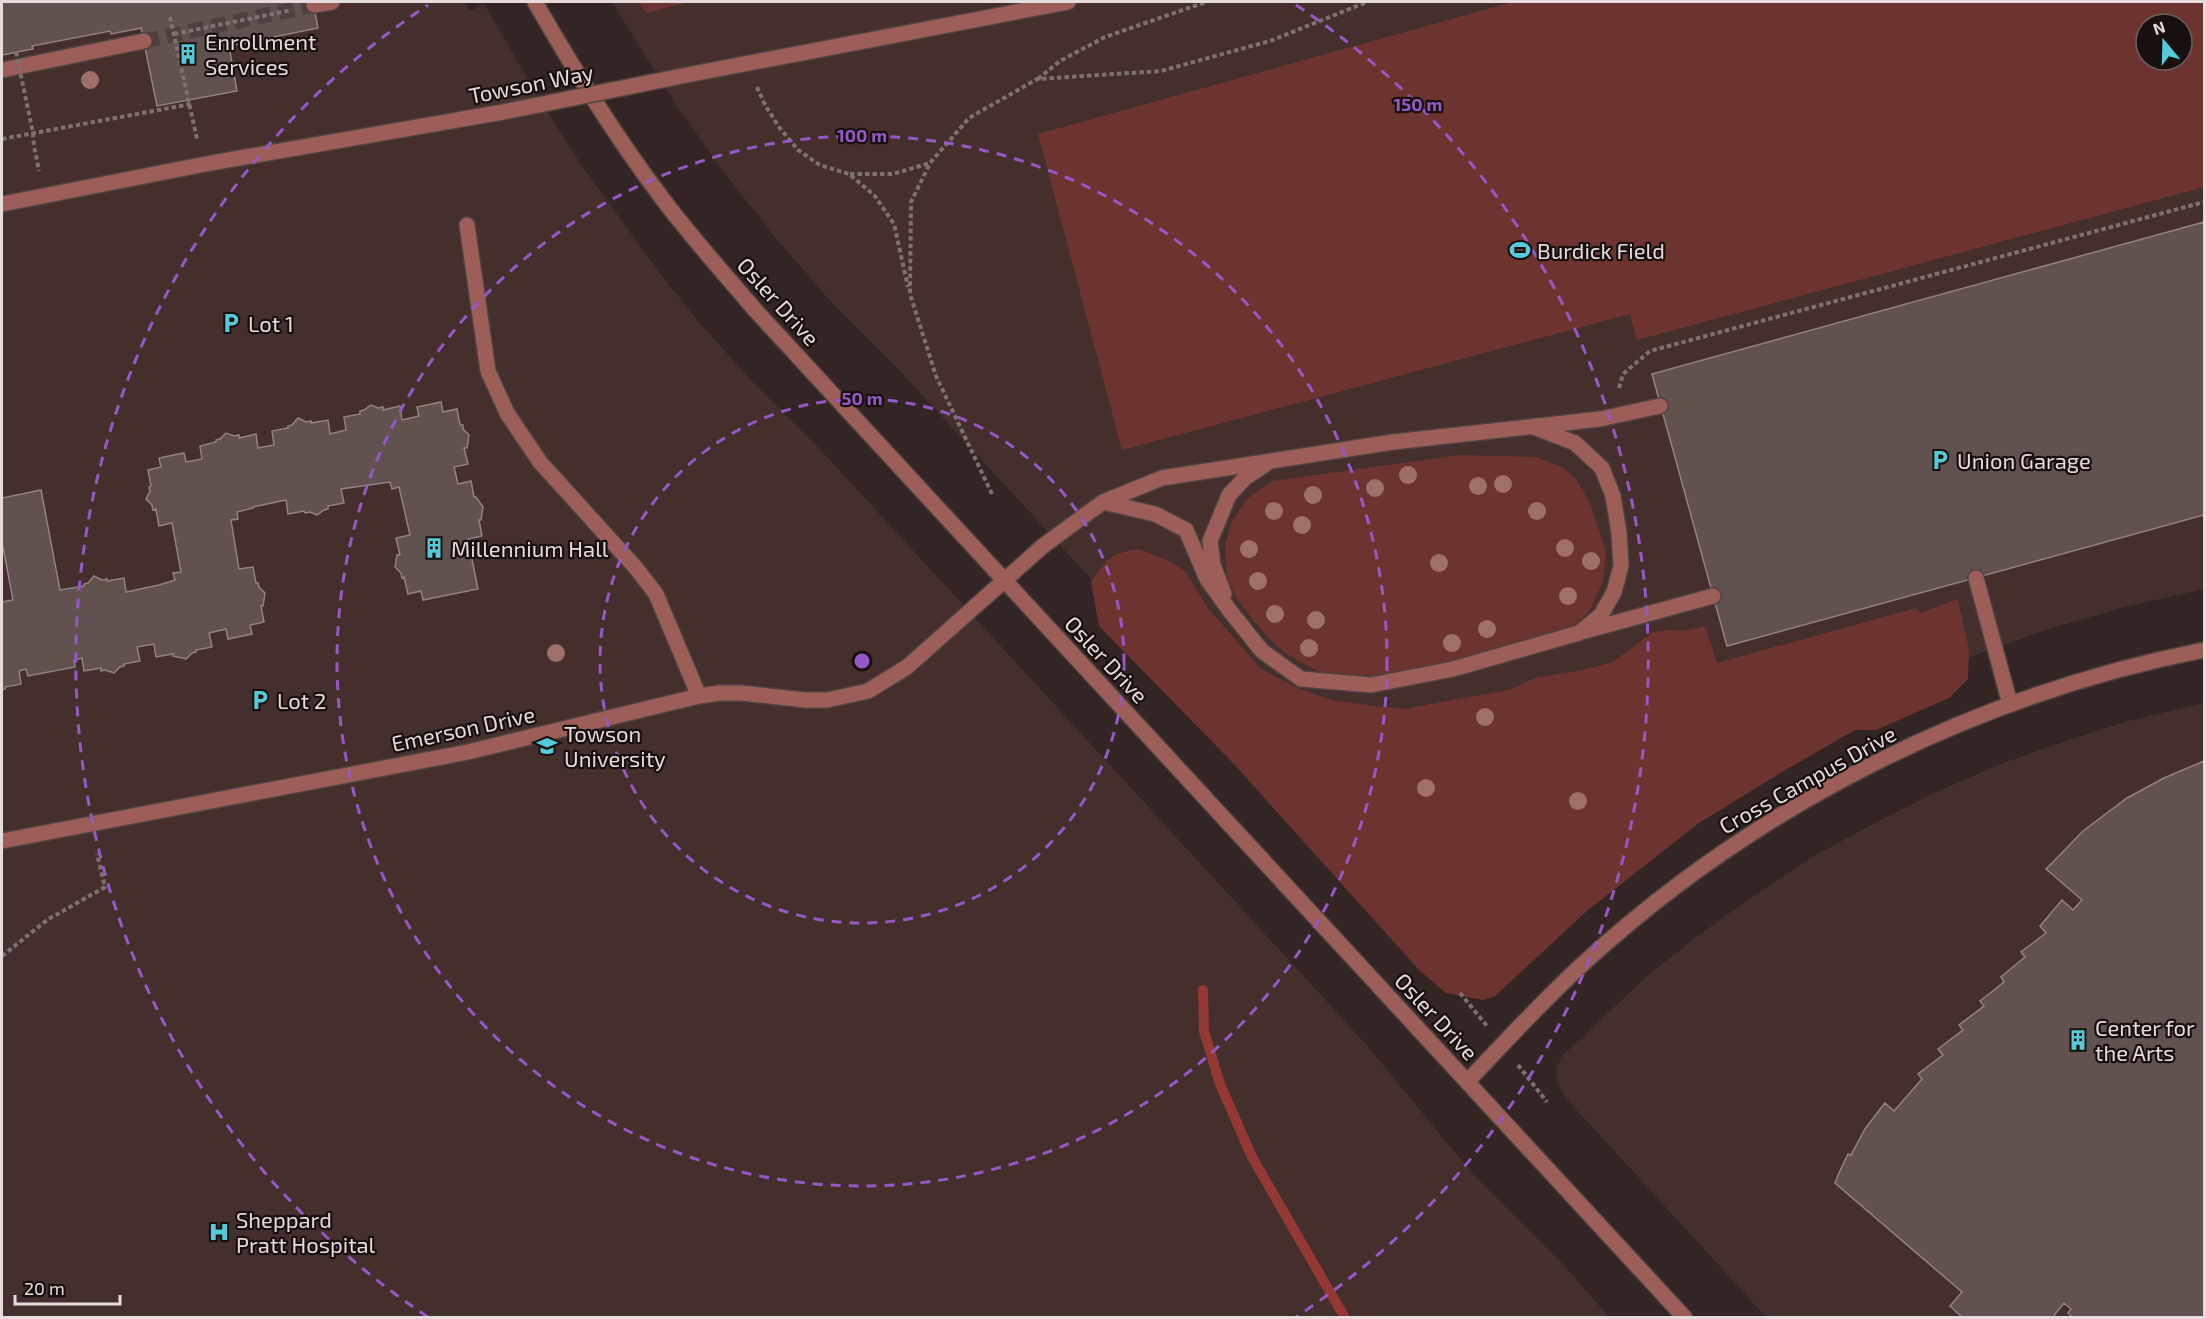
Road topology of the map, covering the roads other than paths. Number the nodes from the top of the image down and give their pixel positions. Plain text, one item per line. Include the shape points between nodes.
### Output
1 (332, 2) edge
2 (535, 2) edge
3 (1068, 2) edge
4 (314, 5) dead end
5 (144, 41) tunnel mouth
6 (2, 70) edge
7 (2, 204) edge
8 (467, 225) dead end
9 (1660, 406) dead end
10 (1533, 427) junction
11 (1271, 461) junction
12 (1103, 502) junction
13 (1976, 578) dead end
14 (1004, 581) junction
15 (1713, 596) dead end
16 (1230, 611) junction
17 (1579, 633) junction
18 (2205, 650) edge
19 (699, 696) junction
20 (2010, 704) junction
21 (2, 841) edge
22 (1467, 1082) junction
23 (1685, 1317) edge

1 - 4 street
2 - 14 street, Osler Drive via 616,134 682,223 756,311
3 - 7 street, Towson Way, bridge
5 - 6 street via 18,59
8 - 19 street via 488,371 507,413 540,462 656,594
9 - 10 street, Emerson Drive via 1600,419
10 - 11 street, Emerson Drive via 1393,442
10 - 17 street via 1575,443 1602,468 1613,496 1622,566 1601,615
11 - 12 street, Emerson Drive via 1162,478
11 - 16 street via 1245,478 1229,495 1210,541 1213,566
12 - 14 street, Emerson Drive via 1043,546
12 - 16 street via 1155,514 1185,530 1207,579
13 - 20 street
14 - 19 street, Emerson Drive via 907,667 868,691 827,700 741,693
14 - 22 street, Osler Drive
15 - 17 street
16 - 17 street via 1262,651 1301,679 1371,685 1453,669
18 - 20 street, Cross Campus Drive via 2086,678
19 - 21 street, Emerson Drive via 468,752
20 - 22 street, Cross Campus Drive via 1838,782 1713,859 1586,961
22 - 23 street, Osler Drive

